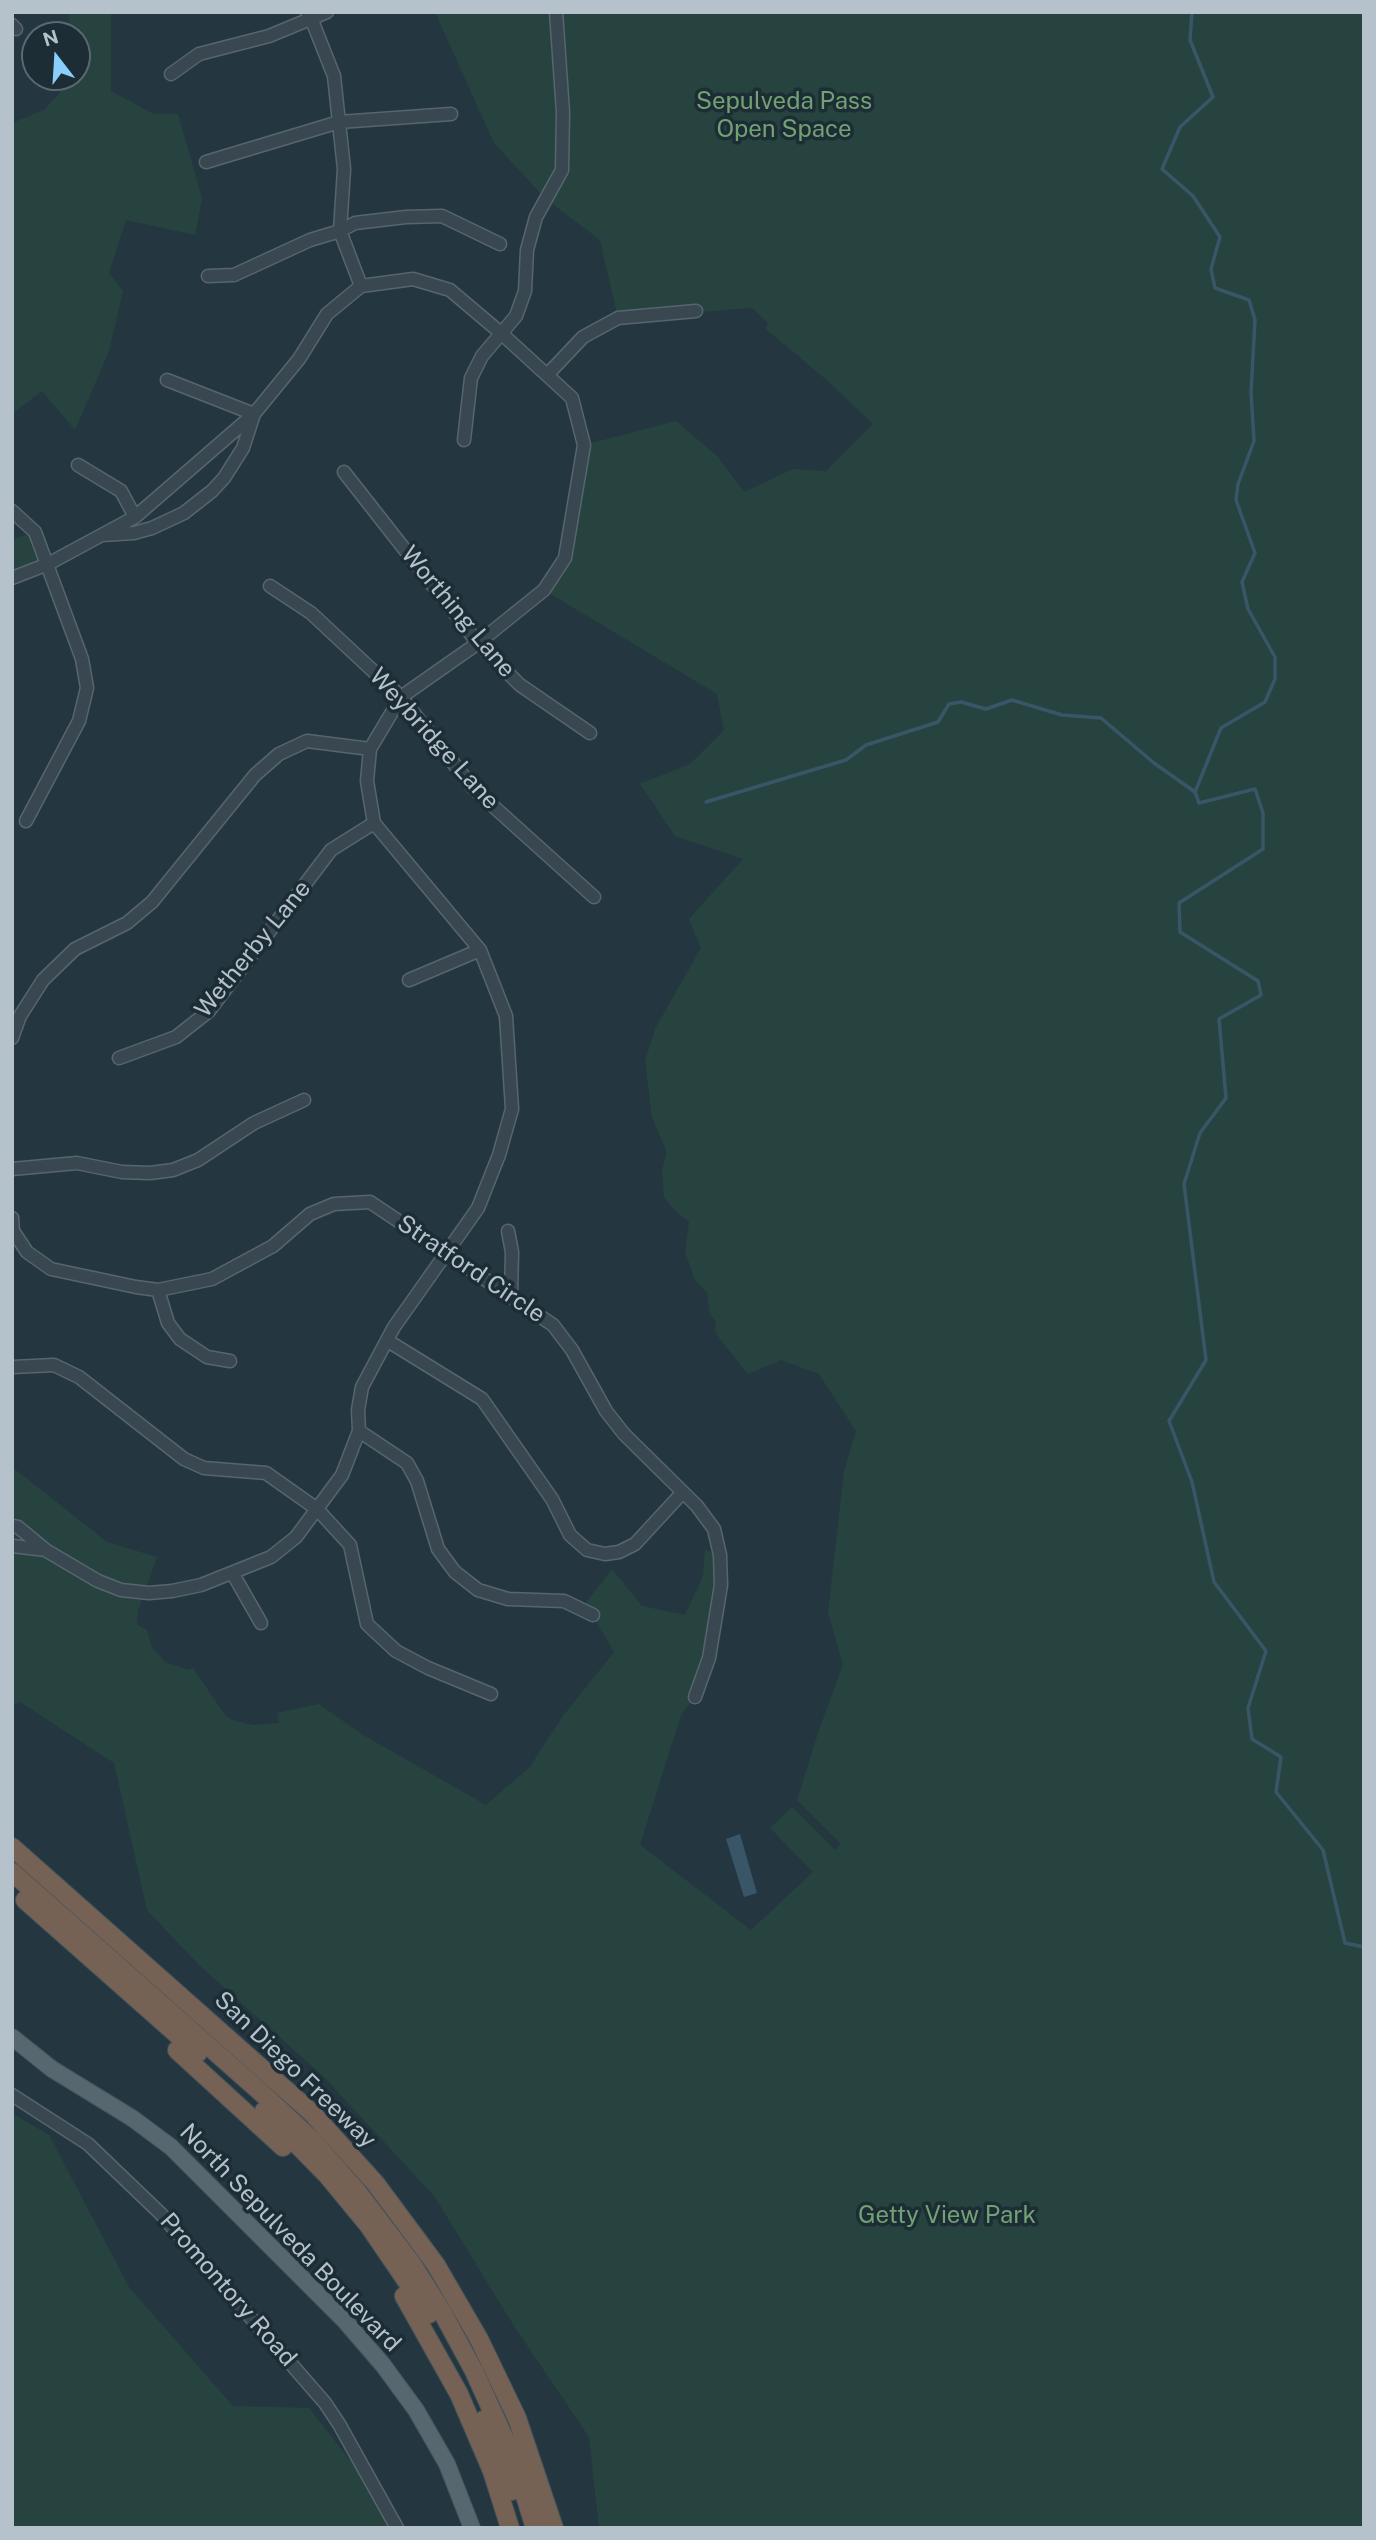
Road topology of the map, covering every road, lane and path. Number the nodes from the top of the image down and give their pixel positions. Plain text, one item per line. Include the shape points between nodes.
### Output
1 (327, 12) edge
2 (556, 12) edge
3 (309, 15) edge
4 (171, 74) dead end
5 (451, 114) dead end
6 (339, 122) junction
7 (206, 162) dead end
8 (340, 231) junction
9 (500, 244) dead end
10 (208, 276) dead end
11 (360, 286) junction
12 (695, 311) dead end
13 (502, 334) junction
14 (548, 374) junction
15 (167, 380) dead end
16 (254, 414) junction
17 (464, 440) dead end
18 (78, 465) dead end
19 (344, 472) dead end
20 (12, 512) edge
21 (135, 516) junction
22 (99, 536) junction
23 (48, 564) junction
24 (12, 578) edge
25 (271, 586) dead end
26 (478, 643) junction
27 (401, 697) junction
28 (590, 733) dead end
29 (370, 749) junction
30 (26, 821) dead end
31 (374, 823) junction
32 (594, 897) dead end
33 (480, 950) junction
34 (409, 980) dead end
35 (12, 1038) edge
36 (119, 1058) dead end
37 (304, 1100) dead end
38 (12, 1169) edge
39 (12, 1218) edge
40 (508, 1231) dead end
41 (446, 1252) junction
42 (158, 1290) junction
43 (511, 1296) junction
44 (388, 1341) junction
45 (230, 1361) dead end
46 (13, 1367) edge
47 (359, 1431) junction
48 (683, 1492) junction
49 (317, 1509) junction
50 (12, 1526) edge
51 (12, 1546) edge
52 (47, 1550) junction
53 (233, 1574) junction
54 (593, 1615) dead end
55 (261, 1623) dead end
56 (491, 1694) dead end
57 (695, 1697) dead end
58 (12, 1847) edge
59 (12, 1872) edge
60 (12, 1888) edge
61 (12, 1904) edge
62 (12, 2037) edge
63 (12, 2095) edge
64 (397, 2528) edge
65 (472, 2528) edge
66 (510, 2528) edge
67 (523, 2528) edge
68 (536, 2528) edge
69 (554, 2528) edge

1 - 3 street
2 - 13 street via 562,170 536,217 527,250 525,291 516,316
3 - 4 street via 269,36 199,54
3 - 6 street via 334,76
5 - 6 street
6 - 7 street
6 - 8 street via 344,169
8 - 9 street via 355,223 442,216
8 - 10 street via 234,275
8 - 11 street
11 - 13 street via 413,279 450,290
11 - 16 street via 327,314 299,359
12 - 14 street via 618,318 583,337
13 - 14 street
13 - 17 street via 482,356 471,378
14 - 26 street via 572,398 584,445 565,558 544,590
15 - 16 street
16 - 21 street
16 - 22 street via 234,463 199,503 152,528
18 - 21 street via 121,491
19 - 26 street, Worthing Lane
20 - 23 street via 34,532
21 - 22 street
22 - 23 street
23 - 24 street
23 - 30 street via 82,659 87,688 79,721
25 - 27 street, Weybridge Lane via 312,613
26 - 27 street
26 - 28 street, Worthing Lane via 520,685
27 - 29 street
27 - 32 street, Weybridge Lane via 473,788
29 - 31 street via 367,781
29 - 35 street via 307,741 279,754 255,775 152,902 127,922 75,949 43,980
31 - 33 street
31 - 36 street, Wetherby Lane via 331,850 209,1011 176,1037
33 - 34 street
33 - 41 street via 506,1016 512,1109 478,1208
37 - 38 street via 173,1170 122,1172 77,1163
39 - 42 street, Stratford Circle via 13,1231 27,1252 51,1269
40 - 43 street
41 - 42 street, Stratford Circle via 370,1202 334,1204 310,1214 273,1246 212,1279
41 - 43 street, Stratford Circle
41 - 44 street
42 - 45 street via 168,1323 180,1339 207,1357
43 - 48 street, Stratford Circle via 553,1325 606,1411
44 - 47 street via 362,1387
44 - 48 street via 482,1399 578,1544 587,1550 606,1554 635,1544
46 - 49 street via 54,1365 79,1377 184,1459 204,1468 266,1473
47 - 49 street via 342,1475
47 - 54 street via 407,1463 438,1549 455,1572 478,1590 508,1599 564,1601
48 - 57 street, Stratford Circle via 714,1529 720,1555 721,1584 709,1658
49 - 53 street via 296,1537 271,1557
49 - 56 street via 350,1545 368,1625 396,1651
50 - 52 street
51 - 52 street
52 - 53 street via 121,1590 172,1591
53 - 55 street
58 - 69 highway, San Diego Freeway via 312,2113 376,2184 436,2265 478,2339 517,2418
59 - 68 highway via 264,2095 356,2190 441,2309 513,2457
60 - 67 highway via 269,2116 369,2226 434,2322 463,2375 511,2486
61 - 66 highway via 270,2134 358,2230 393,2277 440,2356 478,2438
62 - 65 main road, North Sepulveda Boulevard via 52,2069 171,2147 345,2321 416,2410 447,2465
63 - 64 street, Promontory Road via 88,2144 161,2214 326,2403

